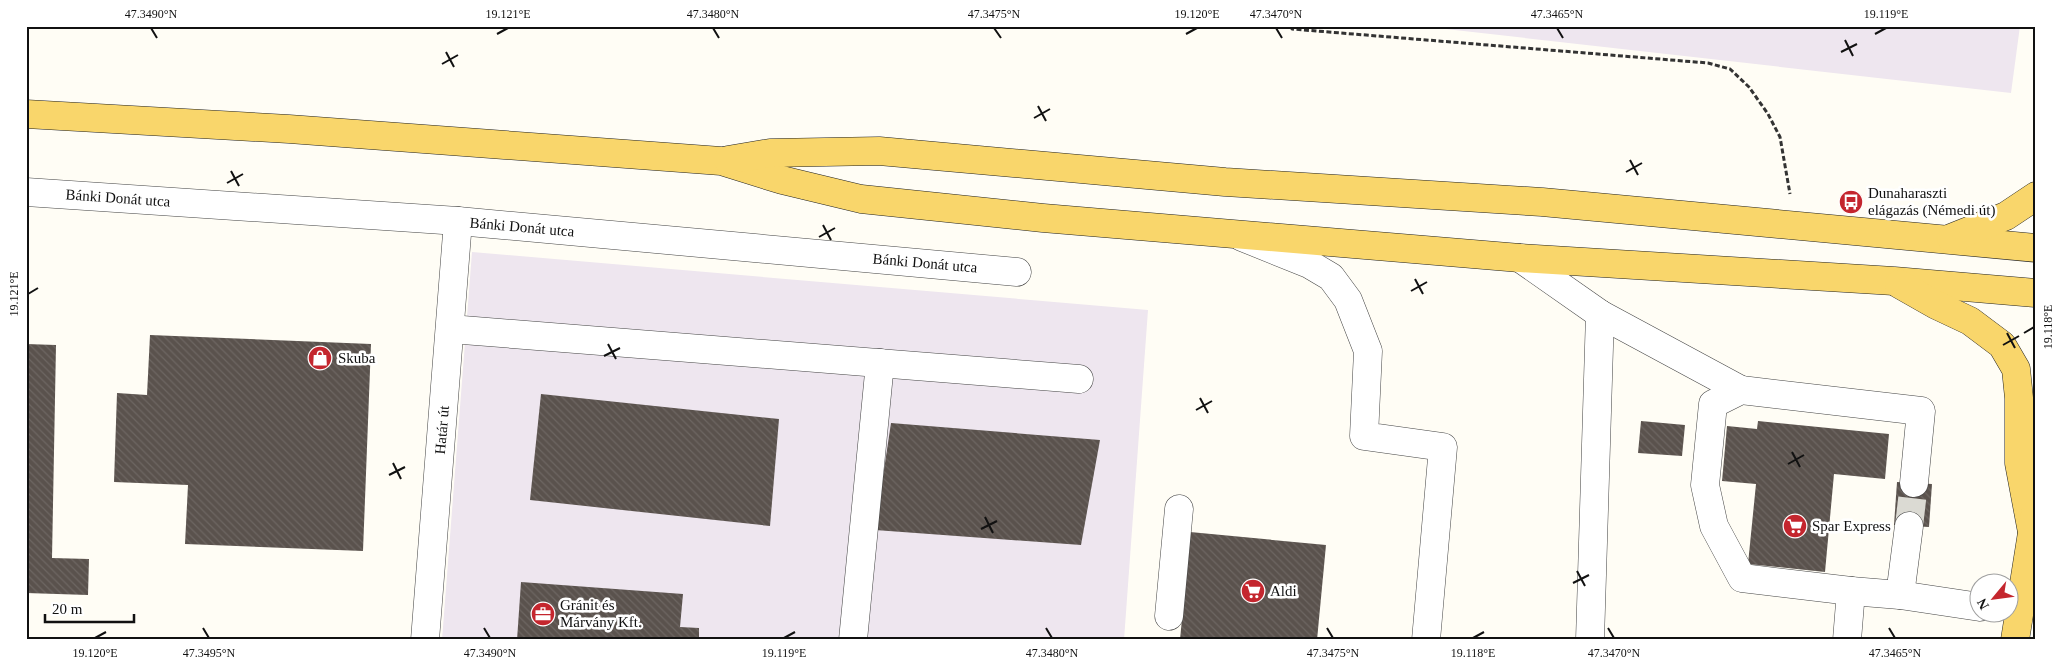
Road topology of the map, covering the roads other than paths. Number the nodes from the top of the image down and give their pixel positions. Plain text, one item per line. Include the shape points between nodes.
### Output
1 (26, 114) edge
2 (721, 161) junction
3 (26, 192) edge
4 (2036, 196) edge
5 (458, 221) junction
6 (1236, 234) junction
7 (1945, 240) junction
8 (2036, 248) edge
9 (1520, 258) junction
10 (1017, 272) dead end
11 (1894, 281) junction
12 (2036, 293) edge
13 (1600, 314) junction
14 (450, 330) junction
15 (880, 363) junction
16 (1079, 379) dead end
17 (1741, 390) junction
18 (1914, 483) tunnel mouth
19 (1179, 509) dead end
20 (2034, 522) edge
21 (1909, 526) tunnel mouth
22 (2020, 584) edge
23 (1851, 591) junction
24 (1900, 595) junction
25 (1970, 605) edge
26 (1168, 616) dead end
27 (2014, 624) edge
28 (425, 640) edge
29 (853, 640) edge
30 (1426, 640) edge
31 (1590, 640) edge
32 (1847, 640) edge
33 (2015, 640) edge

1 - 2 main road via 289,129
2 - 6 main road via 782,180 861,198 1043,218
2 - 7 main road via 770,153 878,151 1225,182 1542,202
3 - 5 street, Bánki Donát utca
4 - 7 main road via 2006,216
5 - 10 street, Bánki Donát utca
5 - 14 street, Határ út
6 - 9 main road
6 - 30 street via 1309,264 1331,277 1348,300 1368,351 1364,436 1443,447
7 - 8 main road
9 - 11 main road
9 - 13 street
11 - 12 main road
11 - 20 main road via 1936,306 1970,320 2002,345 2016,369 2019,463
13 - 17 street
13 - 31 street
14 - 15 street
14 - 28 street, Határ út
15 - 16 street
15 - 29 street
17 - 18 street via 1921,411
17 - 23 street via 1713,404 1705,486 1714,526 1742,578
19 - 26 street
20 - 22 main road
21 - 24 street
23 - 24 street
23 - 32 street
24 - 25 street
27 - 33 main road

